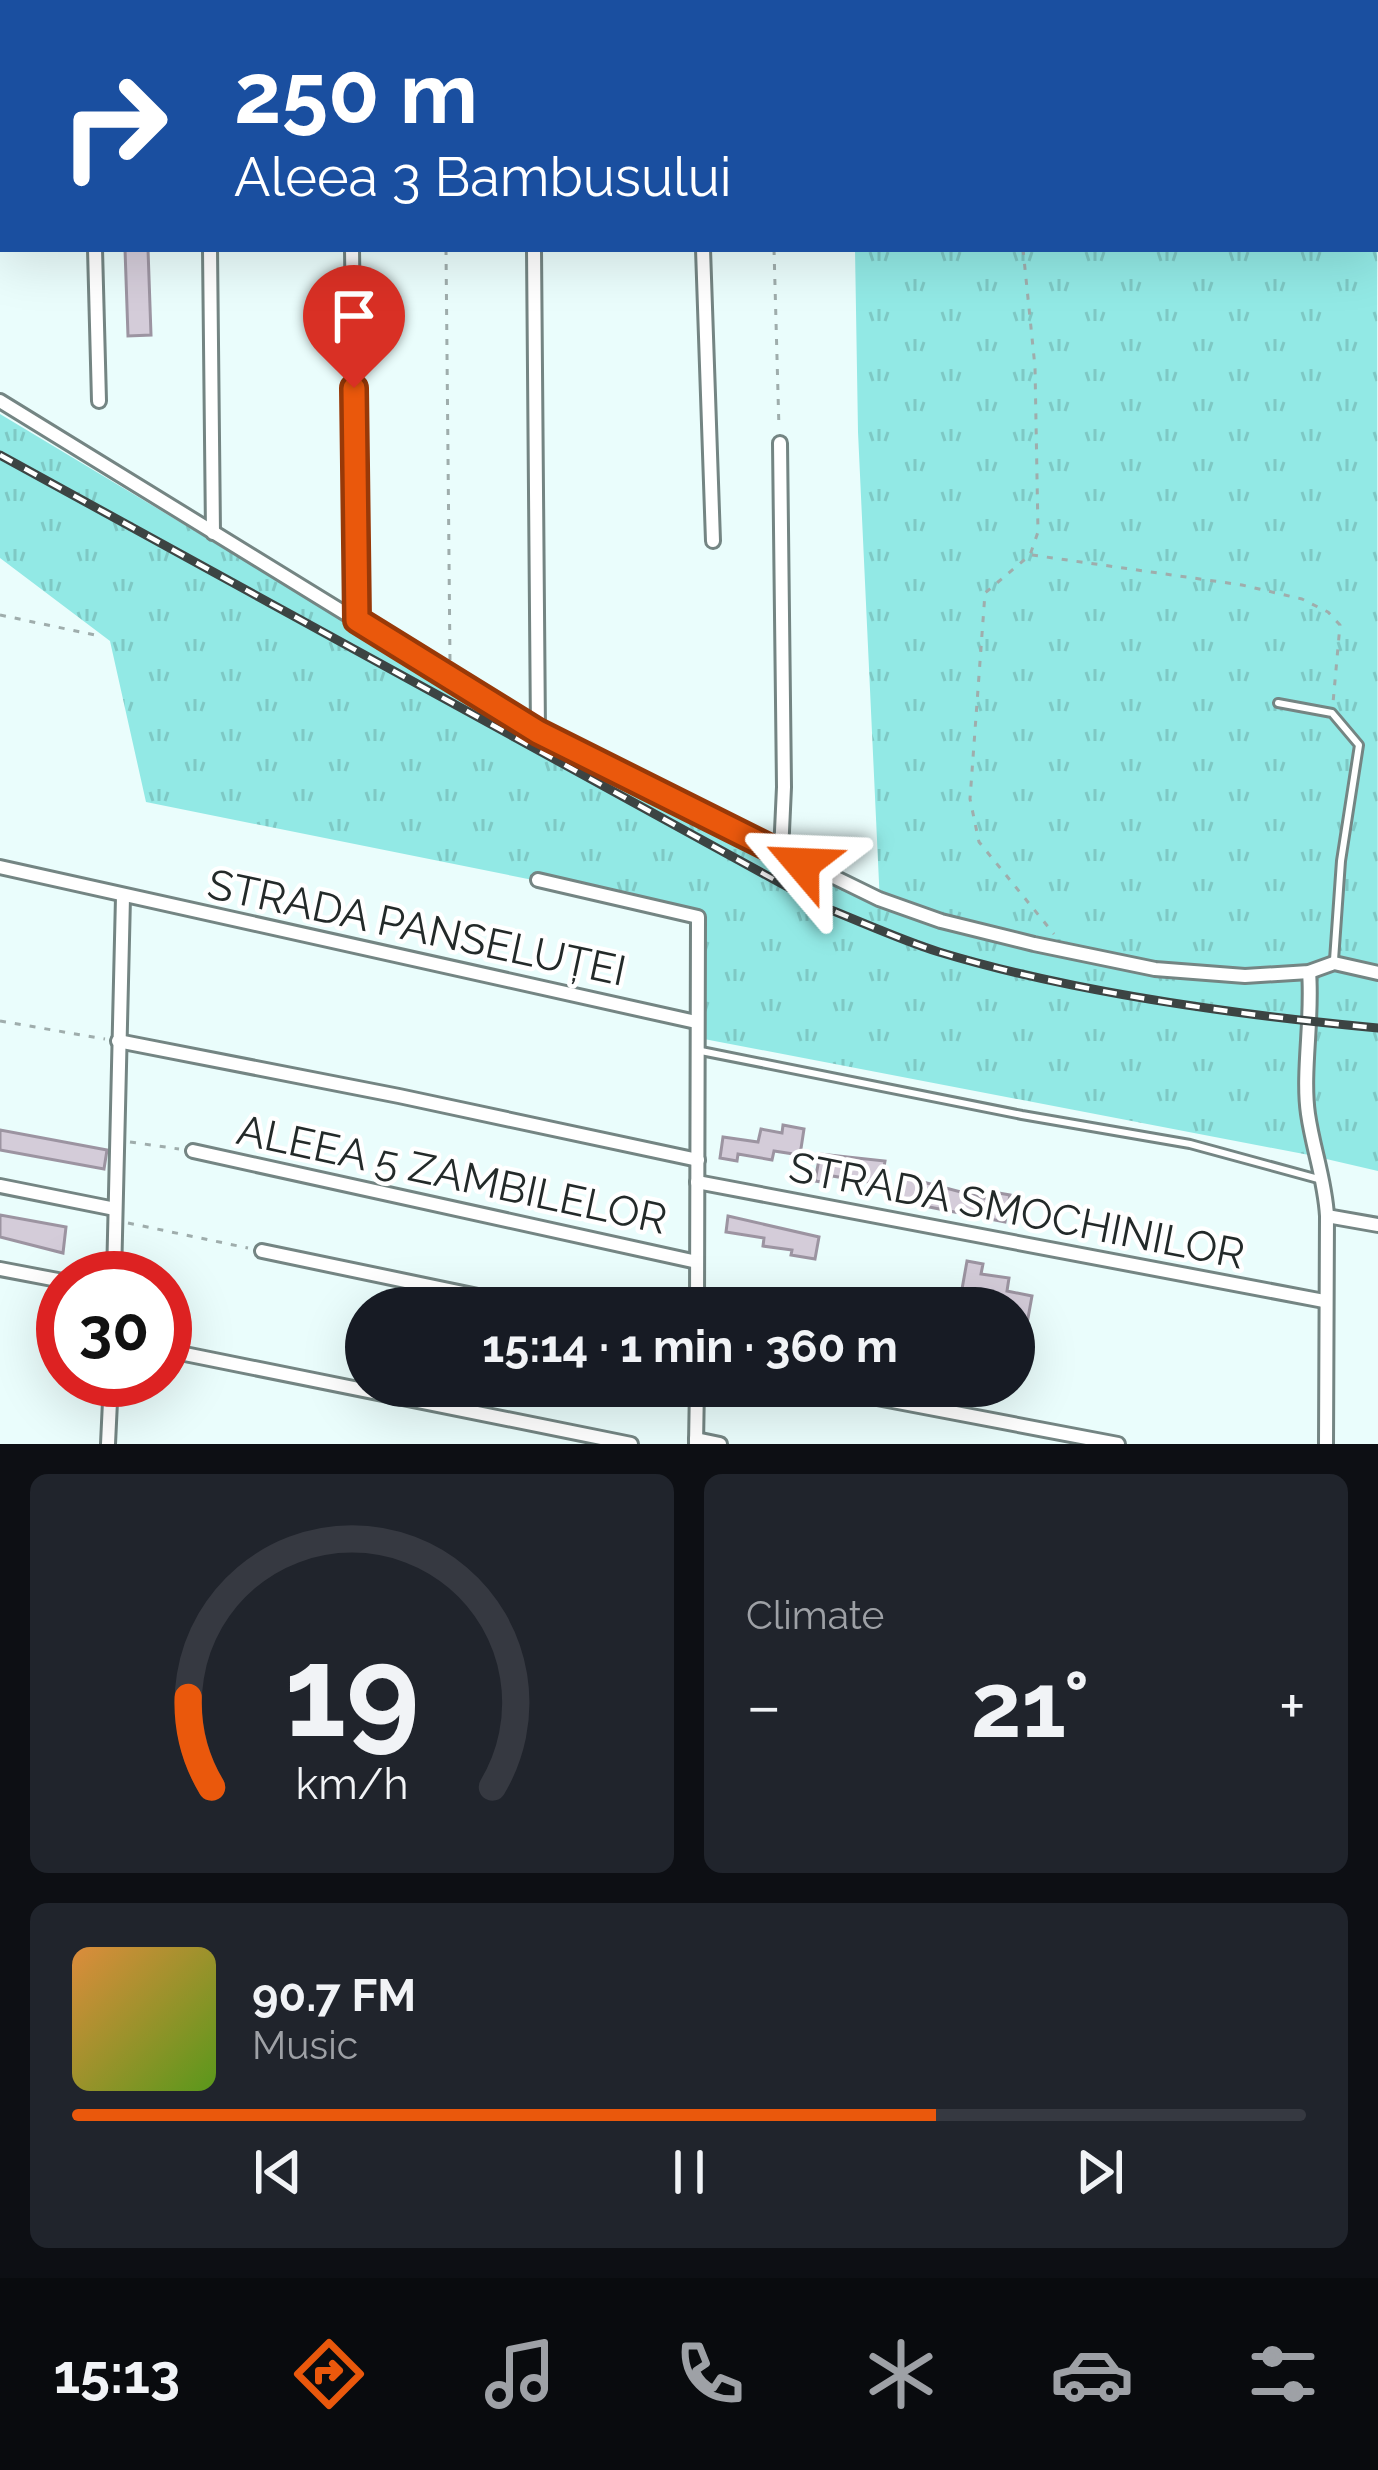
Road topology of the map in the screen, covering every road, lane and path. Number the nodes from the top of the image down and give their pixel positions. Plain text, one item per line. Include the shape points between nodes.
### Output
1 (95, 252) edge
2 (210, 252) edge
3 (352, 252) edge
4 (446, 252) edge
5 (534, 252) edge
6 (703, 252) edge
7 (774, 252) edge
8 (1023, 252) edge
9 (0, 400) edge
10 (99, 401) dead end
11 (780, 443) joint
12 (213, 533) junction
13 (713, 541) dead end
14 (1030, 555) junction
15 (0, 615) edge
16 (357, 620) junction
17 (95, 634) dead end
18 (451, 678) junction
19 (1278, 704) dead end
20 (1332, 713) junction
21 (538, 732) junction
22 (781, 853) junction
23 (0, 867) edge
24 (538, 880) dead end
25 (123, 897) junction
26 (1066, 950) junction
27 (1334, 963) junction
28 (1309, 972) junction
29 (1378, 973) edge
30 (0, 1021) edge
31 (696, 1022) junction
32 (118, 1041) junction
33 (698, 1051) junction
34 (116, 1139) junction
35 (193, 1151) joint
36 (698, 1160) junction
37 (1325, 1180) junction
38 (697, 1182) junction
39 (0, 1186) edge
40 (115, 1214) junction
41 (1327, 1216) junction
42 (1378, 1225) edge
43 (114, 1251) edge
44 (262, 1251) joint
45 (697, 1262) junction
46 (0, 1269) edge
47 (36, 1276) edge
48 (435, 1287) edge
49 (697, 1287) edge
50 (1324, 1301) junction
51 (192, 1355) edge
52 (109, 1407) edge
53 (697, 1407) edge
54 (924, 1407) edge
55 (696, 1442) edge
56 (108, 1444) edge
57 (631, 1444) edge
58 (720, 1444) edge
59 (1118, 1444) edge
60 (1326, 1444) edge

1 - 10 street
2 - 12 street
3 - 16 street
4 - 18 path
5 - 21 street
6 - 13 street
7 - 11 path
8 - 14 path via 1035,367 1038,532
9 - 12 street
11 - 22 street
12 - 16 street
14 - 20 path via 1242,585 1328,612 1340,625
14 - 26 path via 985,593 970,799 979,842
15 - 17 path
16 - 18 street
18 - 21 street
19 - 20 lane
20 - 27 lane via 1359,745
21 - 22 street
22 - 26 street via 940,921
23 - 25 street, STRADA PANSELUȚEI
24 - 31 street via 698,917
25 - 31 street, STRADA PANSELUȚEI
25 - 32 street
26 - 28 street via 1155,969
27 - 28 street
27 - 29 street
28 - 37 street via 1307,1111
30 - 32 path
31 - 33 street
32 - 34 street
32 - 36 street
33 - 36 street
33 - 37 lane via 1190,1144
34 - 35 path
34 - 40 street
35 - 45 street, ALEEA 5 ZAMBILELOR
36 - 38 street
37 - 41 street
38 - 45 street
38 - 50 street, STRADA SMOCHINILOR
39 - 40 street
40 - 43 street
40 - 44 path
41 - 42 street
41 - 50 street
44 - 48 street
45 - 49 street
46 - 47 street
50 - 60 street
51 - 57 street
52 - 56 street
53 - 55 street
54 - 59 street
55 - 58 street

